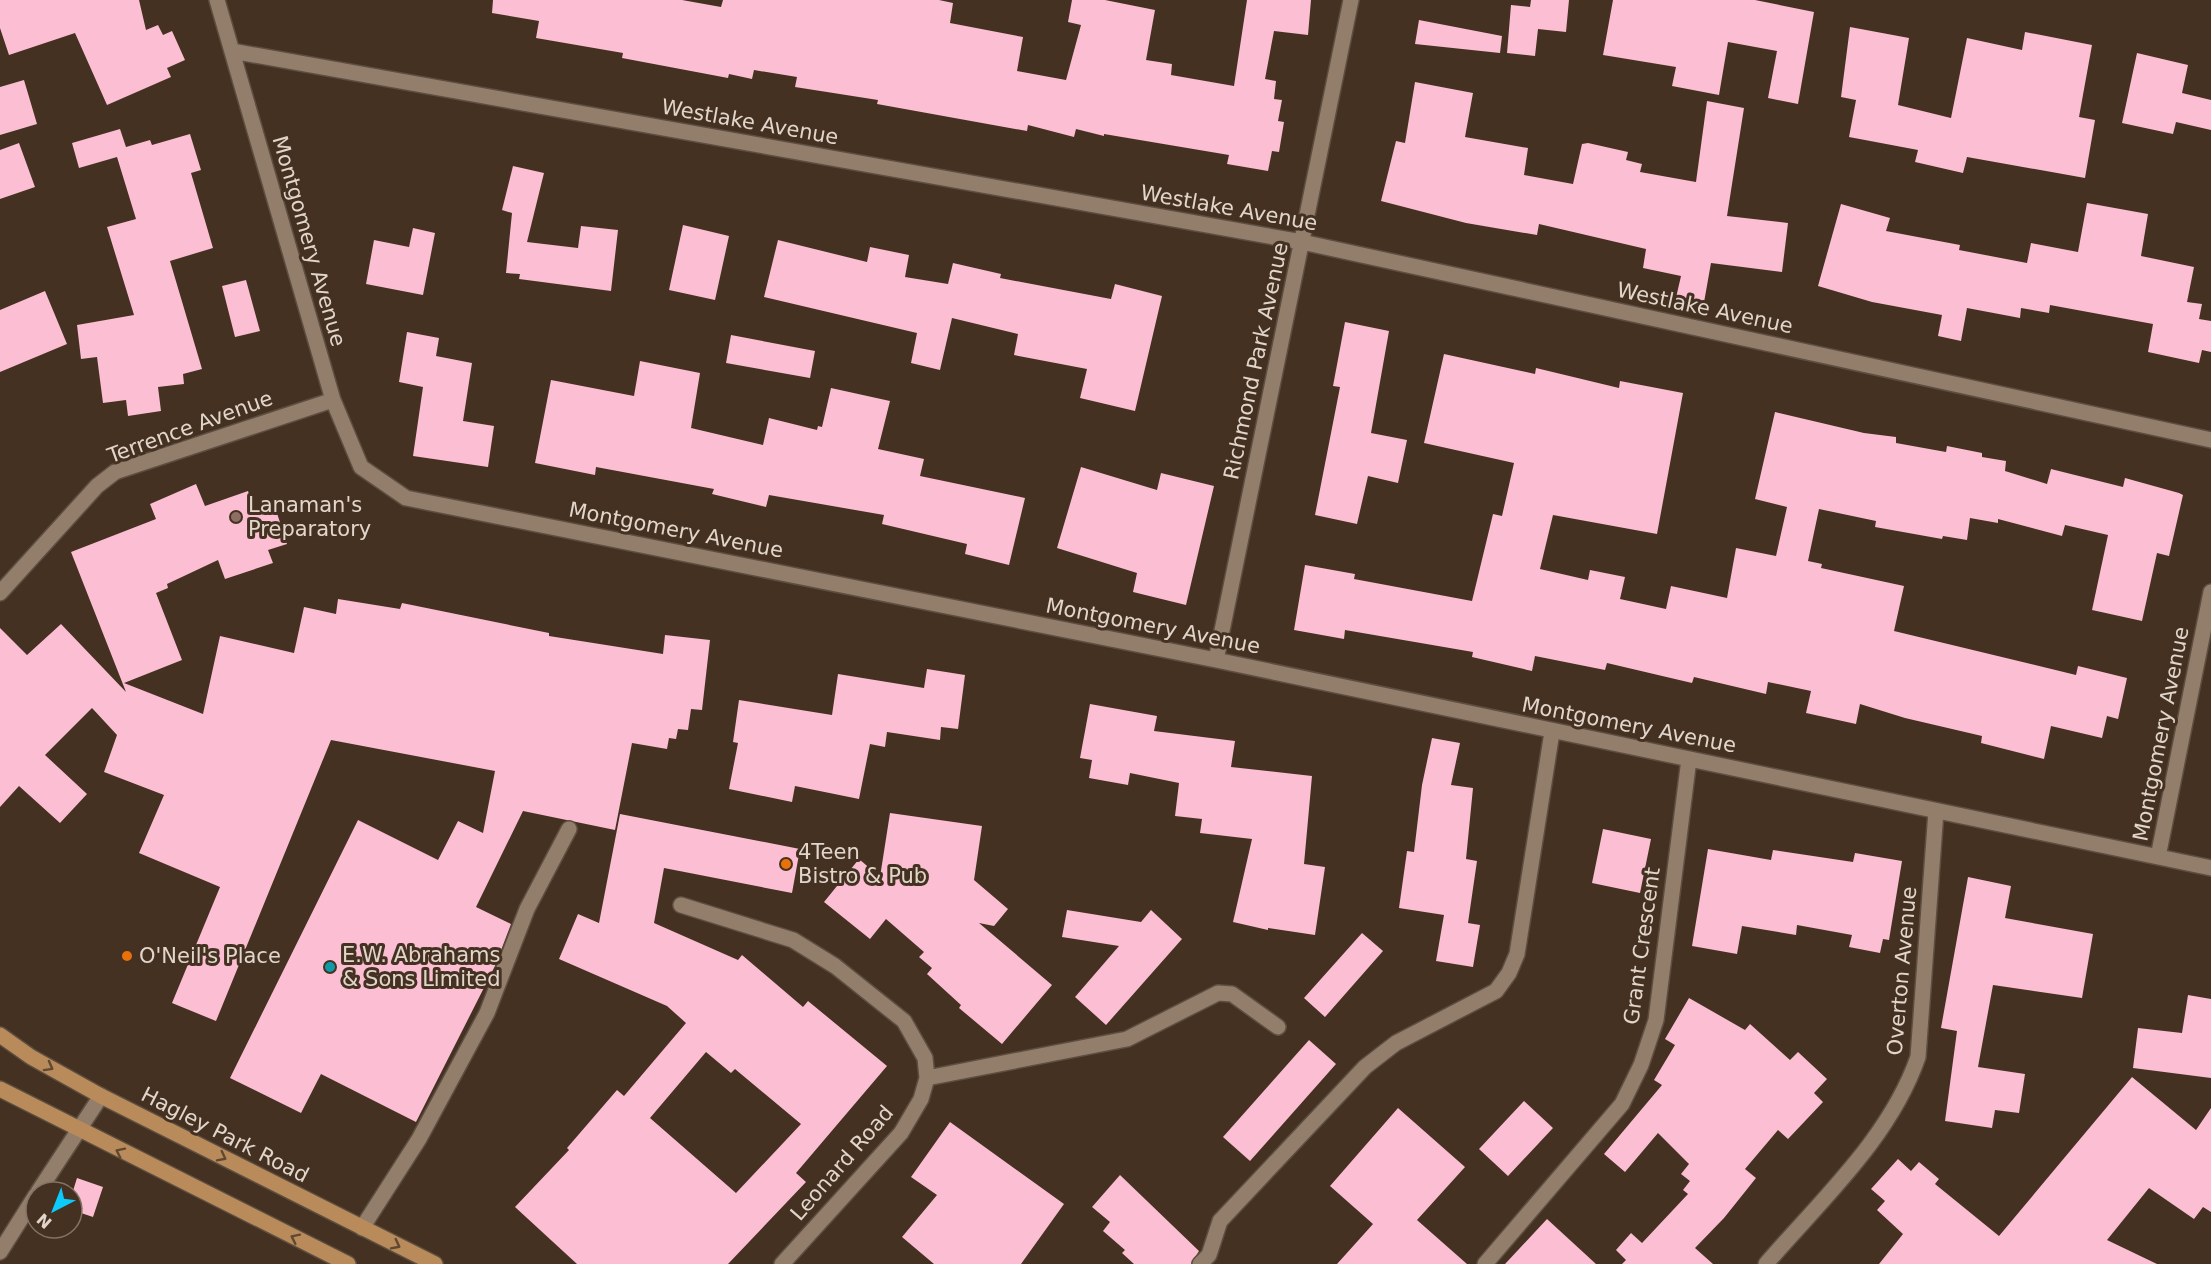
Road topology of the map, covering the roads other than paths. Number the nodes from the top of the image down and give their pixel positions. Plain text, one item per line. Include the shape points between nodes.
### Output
1 (217, 0) edge
2 (1351, 0) edge
3 (232, 51) junction
4 (1302, 242) junction
5 (333, 400) junction
6 (2211, 441) edge
7 (2211, 592) edge
8 (0, 593) edge
9 (1216, 660) junction
10 (1552, 732) junction
11 (1689, 759) junction
12 (1936, 811) junction
13 (569, 829) dead end
14 (2158, 857) junction
15 (2211, 868) edge
16 (681, 905) dead end
17 (1278, 1027) dead end
18 (0, 1035) edge
19 (927, 1078) junction
20 (0, 1089) edge
21 (101, 1096) junction
22 (77, 1130) junction
23 (46, 1180) edge
24 (24, 1214) edge
25 (362, 1228) junction
26 (0, 1252) edge
27 (348, 1264) edge
28 (435, 1264) edge
29 (782, 1264) edge
30 (1200, 1264) edge
31 (1485, 1264) edge
32 (1766, 1264) edge

1 - 3 street, Montgomery Avenue
2 - 4 street, Richmond Park Avenue
3 - 4 street, Westlake Avenue
3 - 5 street, Montgomery Avenue
4 - 6 street, Westlake Avenue
4 - 9 street, Richmond Park Avenue
5 - 8 street, Terrence Avenue via 115,472 97,486
5 - 9 street, Montgomery Avenue via 361,467 406,498
7 - 14 street, Montgomery Avenue
9 - 10 street, Montgomery Avenue
10 - 11 street, Montgomery Avenue
10 - 30 street via 1517,954 1509,973 1496,990 1396,1043 1365,1067 1220,1221 1209,1255
11 - 12 street, Montgomery Avenue
11 - 31 street, Grant Crescent via 1656,1020 1641,1065 1622,1104
12 - 14 street, Montgomery Avenue
12 - 32 street, Overton Avenue via 1918,1057 1908,1088 1860,1155
13 - 25 street via 527,909 487,1013 409,1156
14 - 15 street
16 - 19 street via 793,940 835,966 904,1021 925,1058
17 - 19 street via 1232,994 1218,993 1127,1039
18 -> 21 main road, Hagley Park Road
19 - 29 street, Leonard Road via 921,1099 901,1132
20 - 22 main road
21 - 22 street
21 -> 25 main road, Hagley Park Road
22 - 23 street
27 -> 22 main road
24 - 26 street
25 -> 28 main road, Hagley Park Road

